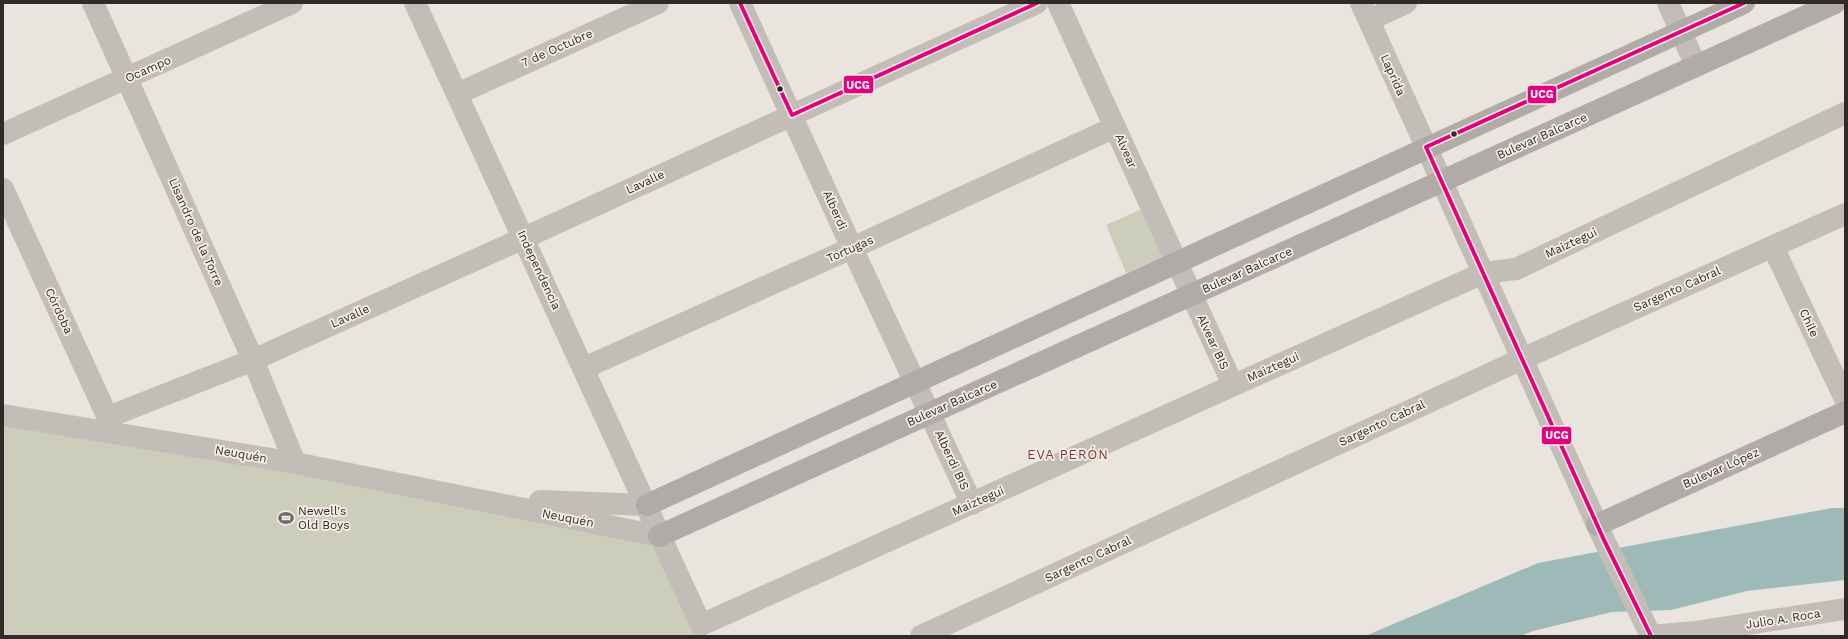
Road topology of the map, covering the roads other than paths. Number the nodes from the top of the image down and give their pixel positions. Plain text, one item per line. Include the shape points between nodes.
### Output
1 (93, 3) edge
2 (292, 3) edge
3 (415, 3) edge
4 (658, 3) edge
5 (740, 3) edge
6 (1037, 3) edge
7 (1058, 3) edge
8 (1406, 3) edge
9 (1668, 3) edge
10 (1744, 3) edge
11 (1835, 3) edge
12 (1365, 12) edge
13 (1681, 32) junction
14 (1696, 66) junction
15 (127, 78) junction
16 (457, 94) junction
17 (1845, 113) edge
18 (792, 115) junction
19 (1115, 127) junction
20 (3, 134) edge
21 (1426, 147) junction
22 (1442, 181) junction
23 (3, 189) edge
24 (1845, 214) edge
25 (524, 238) junction
26 (1773, 247) junction
27 (852, 248) junction
28 (1176, 262) junction
29 (1482, 271) junction
30 (1192, 297) junction
31 (1522, 359) junction
32 (253, 360) junction
33 (584, 368) junction
34 (916, 382) junction
35 (1233, 385) junction
36 (1845, 399) edge
37 (1845, 412) edge
38 (3, 415) edge
39 (931, 415) junction
40 (111, 425) junction
41 (295, 462) junction
42 (477, 499) junction
43 (972, 504) junction
44 (647, 505) junction
45 (1601, 532) junction
46 (660, 537) junction
47 (1845, 609) edge
48 (701, 625) joint
49 (920, 636) edge
50 (1650, 636) edge

1 - 15 street, Lisandro de la Torre
2 - 15 street, Ocampo
3 - 16 street, Independencia
4 - 16 street, 7 de Octubre
5 - 18 street, Alberdi
6 - 18 street, Lavalle
7 - 19 street, Alvear
8 - 12 street
9 - 13 street
10 - 13 main road
11 - 14 main road, Bulevar Balcarce
12 - 21 street, Laprida
13 - 14 street
13 - 21 main road
14 - 22 main road, Bulevar Balcarce
15 - 20 street, Ocampo
15 - 32 street, Lisandro de la Torre
16 - 25 street, Independencia
17 - 29 street, Maiztegui via 1516,269
18 - 25 street, Lavalle
18 - 27 street, Alberdi
19 - 27 street, Tortugas
19 - 28 street, Alvear
21 - 22 street, Laprida
21 - 28 main road
22 - 29 street, Laprida
22 - 30 main road, Bulevar Balcarce
23 - 40 street, Córdoba
24 - 26 street, Sargento Cabral
25 - 32 street, Lavalle
25 - 33 street, Independencia
26 - 31 street, Sargento Cabral
26 - 36 street, Chile
27 - 33 street, Tortugas
27 - 34 street, Alberdi
28 - 30 street, Alvear
28 - 34 main road
29 - 31 street
29 - 35 street, Maiztegui
30 - 35 street, Alvear BIS
30 - 39 main road, Bulevar Balcarce
31 - 45 street
31 - 49 street, Sargento Cabral
32 - 40 street, Lavalle
32 - 41 street, Lisandro de la Torre
33 - 44 street, Independencia
34 - 39 street, Alberdi
34 - 44 main road
35 - 43 street, Maiztegui
37 - 45 main road, Bulevar López
38 - 40 street, Neuquén
39 - 43 street, Alberdi BIS
39 - 46 main road, Bulevar Balcarce
40 - 41 street, Neuquén
41 - 42 street, Neuquén
42 - 44 street, Neuquén
42 - 46 street, Neuquén
43 - 48 street, Maiztegui
44 - 46 street, Independencia
45 - 50 street
46 - 48 street, Independencia
47 - 50 street, Julio A. Roca via 1695,632

